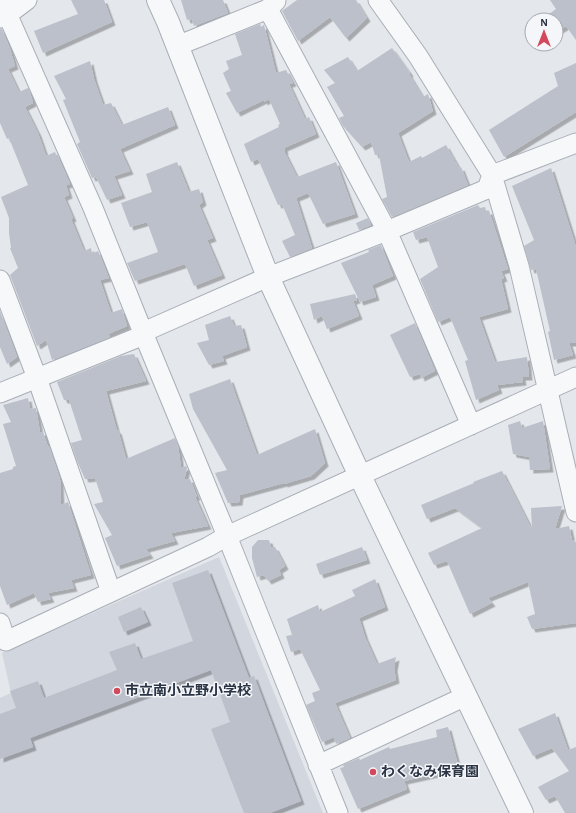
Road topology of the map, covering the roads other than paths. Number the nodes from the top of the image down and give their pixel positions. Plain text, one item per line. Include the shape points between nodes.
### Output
1 (27, 0) edge
2 (158, 0) edge
3 (378, 0) edge
4 (273, 5) edge
5 (2, 11) edge
6 (178, 46) junction
7 (576, 143) edge
8 (492, 175) junction
9 (387, 231) junction
10 (268, 277) junction
11 (0, 280) edge
12 (144, 335) junction
13 (576, 377) edge
14 (36, 378) junction
15 (548, 390) junction
16 (0, 393) edge
17 (471, 426) junction
18 (360, 476) junction
19 (576, 512) edge
20 (228, 536) junction
21 (111, 592) junction
22 (0, 623) edge
23 (466, 696) junction
24 (318, 764) junction
25 (338, 813) edge
26 (522, 813) edge

1 - 5 street
2 - 6 street
3 - 8 street via 418,56
4 - 6 street
4 - 9 street
5 - 12 street via 93,208
6 - 10 street
7 - 8 street
8 - 9 street via 487,190
8 - 15 street via 519,266
9 - 10 street
9 - 17 street
10 - 12 street via 148,330
10 - 18 street
11 - 14 street
12 - 14 street
12 - 20 street
13 - 15 street
14 - 16 street
14 - 21 street
15 - 17 street
15 - 19 street
17 - 18 street
18 - 20 street
18 - 23 street
20 - 21 street
20 - 24 street
21 - 22 street via 6,641
23 - 24 street
23 - 26 street
24 - 25 street

